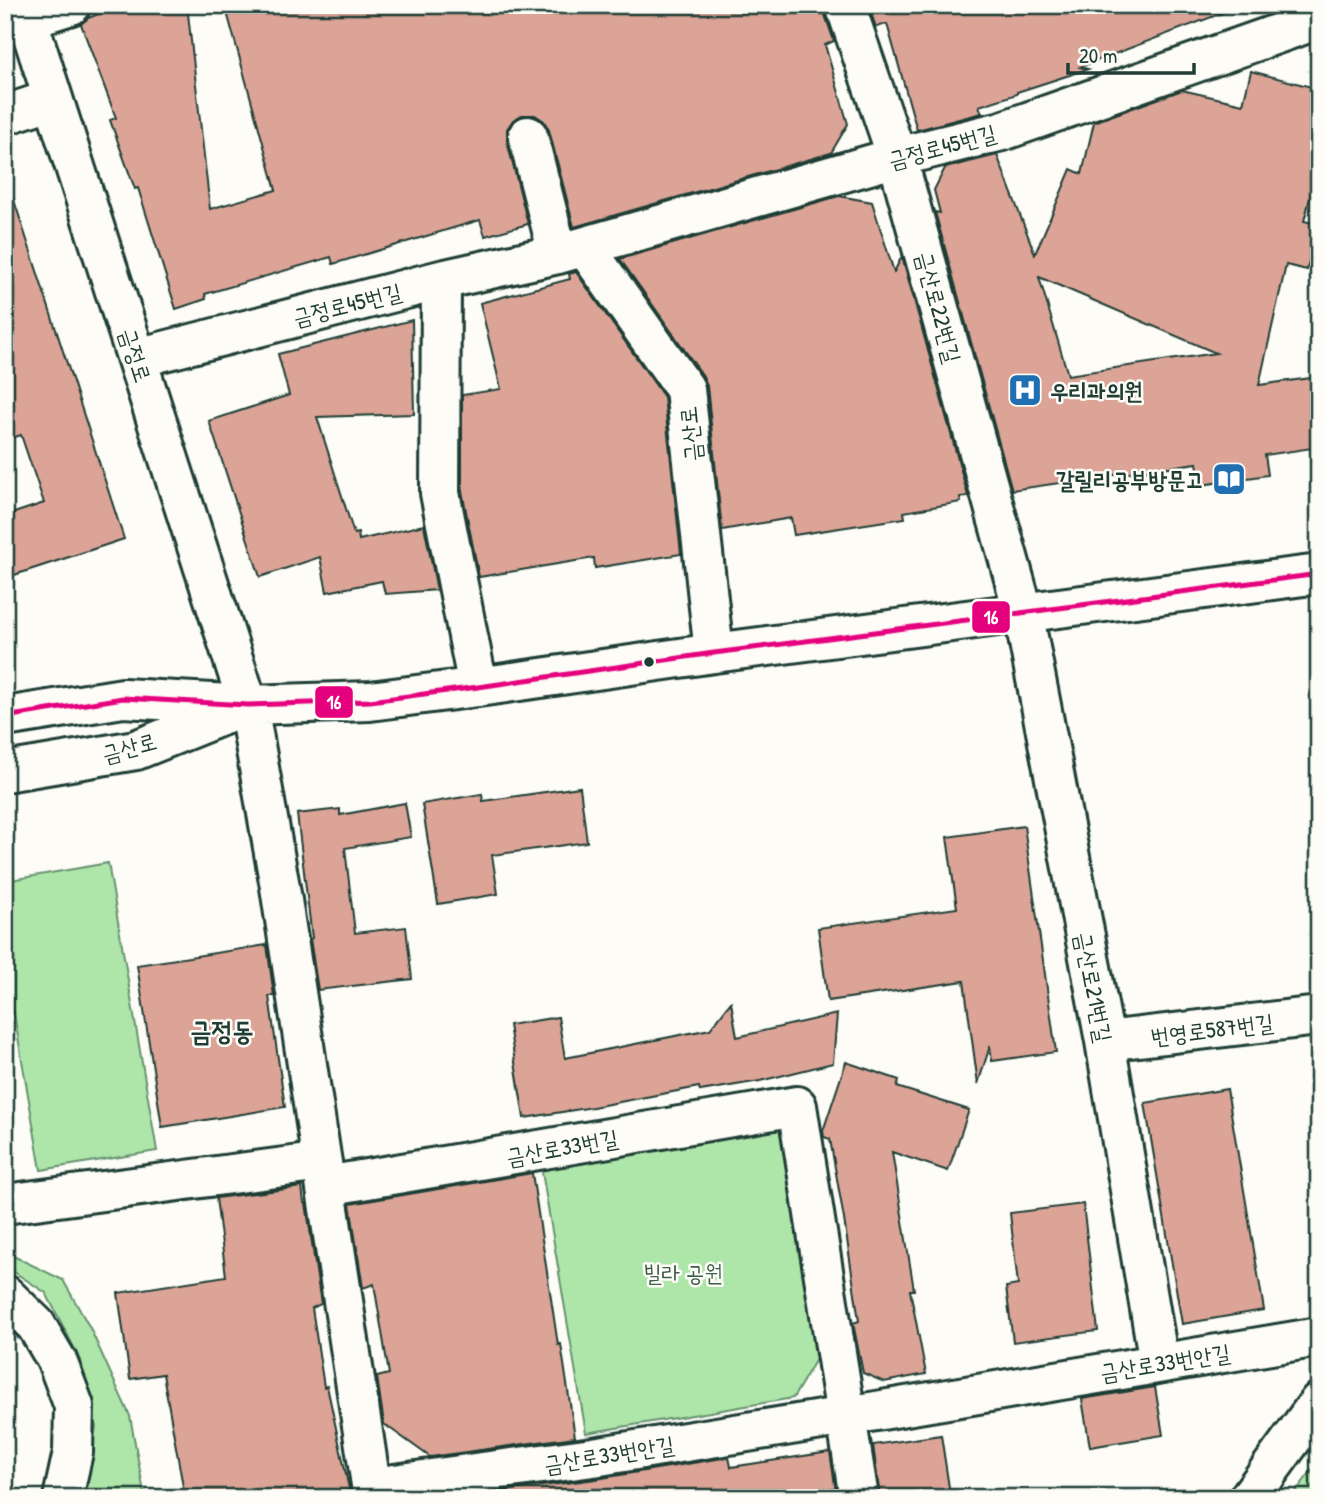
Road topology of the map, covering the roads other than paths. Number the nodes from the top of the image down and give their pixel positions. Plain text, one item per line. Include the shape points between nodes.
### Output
1 (71, 5) edge
2 (845, 5) edge
3 (25, 12) edge
4 (1319, 19) edge
5 (53, 99) junction
6 (5, 115) edge
7 (528, 136) dead end
8 (897, 157) junction
9 (572, 251) junction
10 (441, 280) junction
11 (137, 358) junction
12 (1319, 574) edge
13 (1023, 611) junction
14 (714, 653) junction
15 (478, 687) junction
16 (248, 705) junction
17 (5, 716) edge
18 (5, 772) edge
19 (1319, 1016) edge
20 (1105, 1041) junction
21 (324, 1174) junction
22 (5, 1204) edge
23 (5, 1295) edge
24 (1319, 1337) edge
25 (1159, 1363) junction
26 (1319, 1402) edge
27 (846, 1416) junction
28 (372, 1493) edge
29 (63, 1498) edge
30 (859, 1498) edge
31 (1249, 1498) edge

1 - 3 street
2 - 8 street, 금산로22번길
3 - 5 street, 금정로
4 - 8 street, 금정로45번길 via 1002,131
5 - 6 street
5 - 11 street, 금정로
7 - 9 street
8 - 9 street, 금정로45번길
8 - 13 street, 금산로22번길
9 - 10 street, 금정로45번길
9 - 14 street, 금산로 via 685,389
10 - 11 street, 금정로45번길
10 - 15 street via 440,493
11 - 16 street, 금정로
12 - 13 street, 금산로
13 - 14 street, 금산로
13 - 20 street, 금산로21번길
14 - 15 street, 금산로
15 - 16 street, 금산로 via 370,701
16 - 17 street, 금산로 via 123,698
16 - 18 street, 금산로 via 136,750
16 - 21 street via 266,889
19 - 20 street, 번영로587번길
20 - 25 street, 금산로21번길
21 - 22 street, 금산로33번길
21 - 27 street, 금산로33번길 via 797,1106
21 - 28 street
23 - 29 street via 36,1325 57,1361 74,1406 73,1452
24 - 25 street, 금산로33번안길
25 - 27 street, 금산로33번안길
26 - 31 street
27 - 28 street, 금산로33번안길
27 - 30 street

